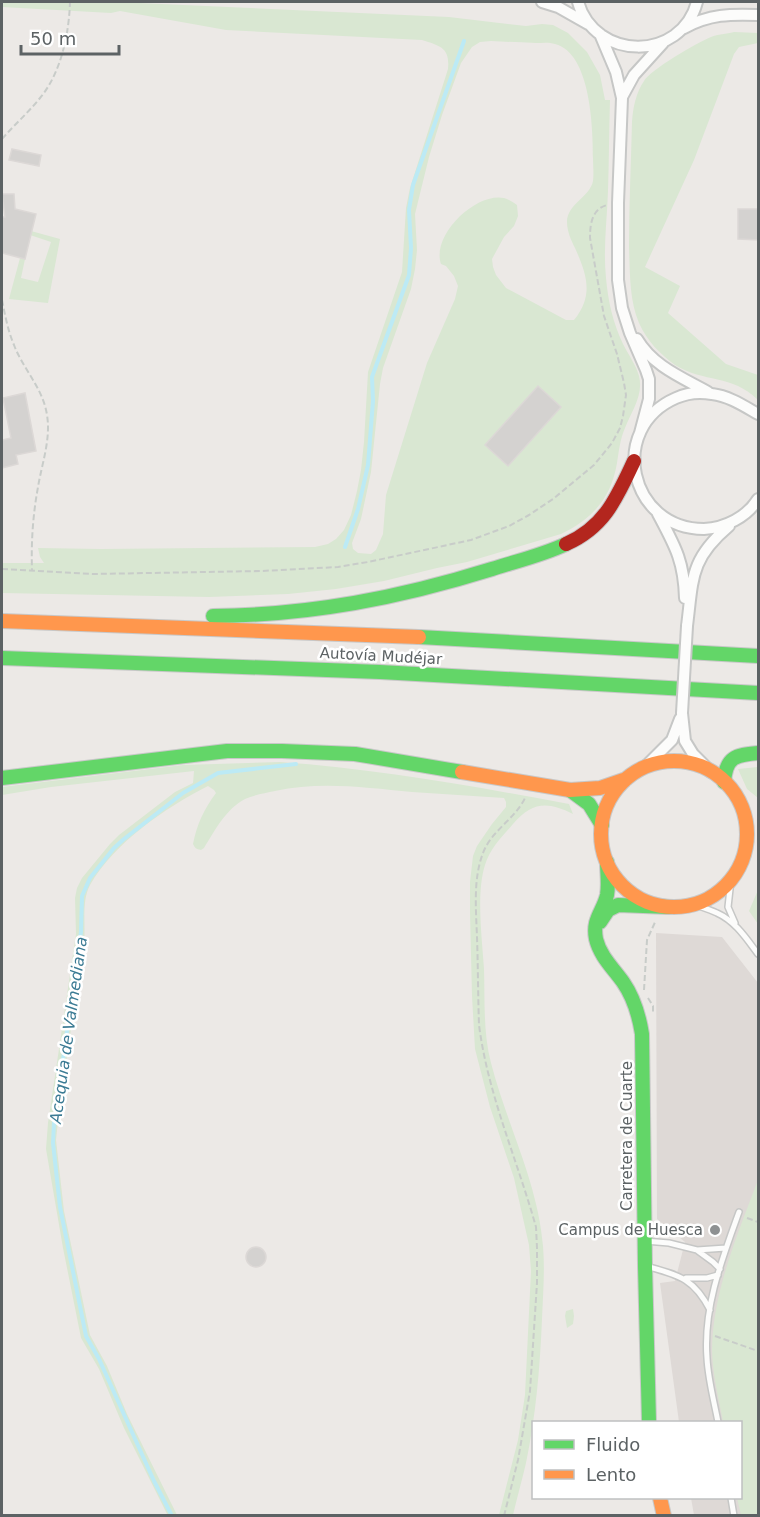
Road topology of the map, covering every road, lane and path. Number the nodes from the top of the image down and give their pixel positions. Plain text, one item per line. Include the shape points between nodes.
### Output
1 (70, 2) edge
2 (542, 2) edge
3 (578, 2) edge
4 (697, 2) edge
5 (759, 15) edge
6 (591, 26) junction
7 (679, 31) junction
8 (600, 34) junction
9 (667, 40) junction
10 (622, 98) junction
11 (2, 139) edge
12 (618, 203) junction
13 (2, 300) edge
14 (627, 321) junction
15 (711, 393) junction
16 (738, 403) junction
17 (759, 414) edge
18 (759, 423) edge
19 (640, 433) junction
20 (634, 461) junction
21 (759, 499) edge
22 (656, 511) junction
23 (737, 519) junction
24 (2, 569) edge
25 (32, 570) junction
26 (2, 621) edge
27 (687, 626) junction
28 (189, 627) junction
29 (759, 656) edge
30 (2, 658) edge
31 (759, 693) edge
32 (682, 713) junction
33 (759, 753) edge
34 (645, 767) junction
35 (711, 772) junction
36 (2, 778) edge
37 (626, 779) junction
38 (724, 782) junction
39 (529, 783) junction
40 (570, 790) junction
41 (737, 798) junction
42 (758, 811) edge
43 (602, 825) junction
44 (759, 833) edge
45 (741, 861) junction
46 (607, 862) junction
47 (731, 880) junction
48 (693, 904) junction
49 (664, 911) junction
50 (735, 925) junction
51 (595, 933) junction
52 (759, 954) edge
53 (645, 992) dead end
54 (647, 996) dead end
55 (654, 1017) dead end
56 (739, 1212) dead end
57 (644, 1241) junction
58 (726, 1248) junction
59 (697, 1250) junction
60 (645, 1266) junction
61 (719, 1272) junction
62 (684, 1278) junction
63 (710, 1310) junction
64 (707, 1333) junction
65 (759, 1351) edge
66 (650, 1421) edge
67 (718, 1421) edge
68 (660, 1499) edge
69 (731, 1499) edge
70 (504, 1515) edge
71 (664, 1515) edge
72 (735, 1515) edge

1 - 11 path via 59,65 50,84
2 - 6 street
3 - 6 street
4 - 7 street
5 - 7 street via 720,15
6 - 8 street
7 - 9 street
8 - 9 street via 626,46 654,45
8 - 10 street via 612,59
9 - 10 street via 634,75
10 - 12 street
12 - 14 street via 618,280
12 - 25 path via 598,209 590,225 590,238 604,316 624,383 620,428 594,465 529,515 471,540 338,567 93,574
13 - 25 path via 13,344 41,394 49,428 35,505
14 - 15 street via 657,362
14 - 19 street via 649,379 649,399
15 - 16 street
15 - 19 street via 669,401 647,420
16 - 17 street
16 - 18 street
19 - 20 street
20 - 22 street via 640,488
20 - 28 main road via 601,519 567,544 406,593 276,613 212,616
21 - 23 street
22 - 23 street via 681,526 696,529 717,527
22 - 27 street via 682,565
23 - 27 street via 700,558 693,575
24 - 25 path
26 - 28 main road, Autovía Mudéjar
27 - 32 street, bridge
28 - 29 main road, Autovía Mudéjar
30 - 31 main road, Autovía Mudéjar via 446,675
32 - 34 street via 672,740
32 - 35 street via 685,741
33 - 38 main road via 731,759 724,770
34 - 35 main road via 678,762
34 - 37 main road
35 - 38 main road
36 - 39 main road via 227,751 282,751 355,754
37 - 40 main road via 600,788
37 - 43 main road via 607,805
38 - 41 main road
39 - 40 main road
39 - 70 path via 522,803 491,838 483,854 476,899 481,1043 496,1104 536,1227 537,1248 529,1401
40 - 43 main road via 590,805
41 - 42 main road
41 - 45 main road via 746,829
43 - 46 main road
44 - 45 main road
45 - 47 main road
46 - 49 main road via 631,893
46 - 51 main road via 607,893 596,917
47 - 48 main road via 714,895
47 - 50 lane via 728,907
48 - 49 main road
48 - 50 lane
49 - 51 main road via 618,905 608,910
49 - 53 path via 647,940
50 - 52 lane
51 - 57 main road, Carretera de Cuarte via 601,952 635,1003 641,1024
54 - 55 path
56 - 58 lane
57 - 59 lane
57 - 60 main road, Carretera de Cuarte
58 - 59 lane
58 - 61 lane
59 - 61 lane
60 - 62 lane
60 - 66 main road, Carretera de Cuarte
61 - 62 lane via 707,1278
61 - 63 lane
62 - 63 lane
63 - 64 lane
64 - 65 path
64 - 67 lane via 707,1359
68 - 71 main road
69 - 72 lane

